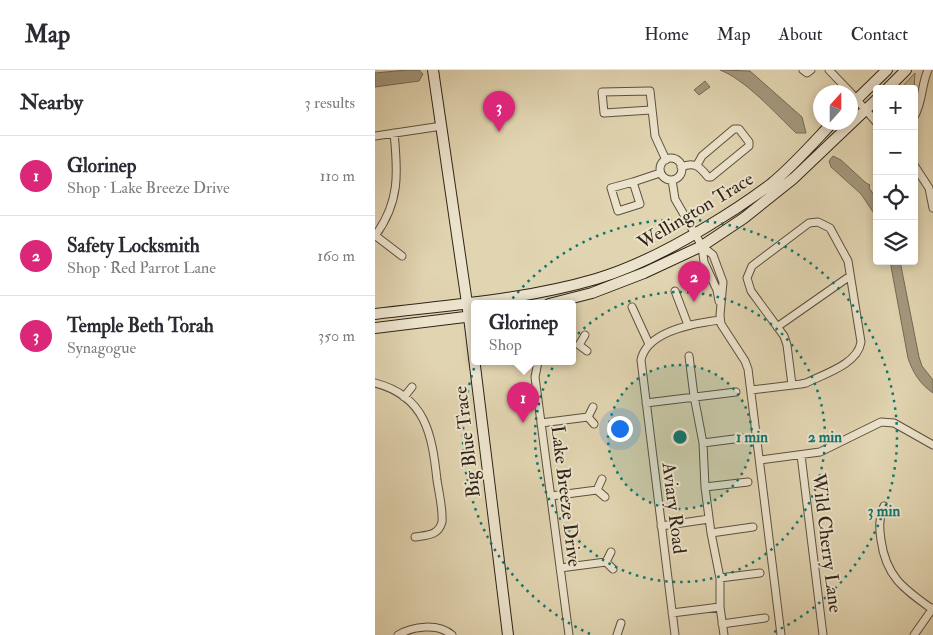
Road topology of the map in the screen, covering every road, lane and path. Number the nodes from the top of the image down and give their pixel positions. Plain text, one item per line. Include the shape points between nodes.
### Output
1 (433, 70) edge
2 (439, 70) edge
3 (803, 70) edge
4 (811, 70) edge
5 (829, 70) edge
6 (887, 70) edge
7 (906, 70) edge
8 (928, 70) edge
9 (841, 85) edge
10 (891, 85) edge
11 (858, 93) edge
12 (873, 103) edge
13 (858, 104) edge
14 (651, 110) junction
15 (865, 110) junction
16 (918, 110) edge
17 (873, 119) edge
18 (442, 126) junction
19 (825, 130) edge
20 (394, 133) junction
21 (375, 136) edge
22 (666, 160) junction
23 (697, 165) junction
24 (681, 167) junction
25 (918, 171) edge
26 (661, 173) junction
27 (672, 180) junction
28 (633, 182) junction
29 (933, 208) edge
30 (695, 234) junction
31 (375, 236) edge
32 (702, 246) junction
33 (402, 256) dead end
34 (850, 276) junction
35 (675, 291) dead end
36 (485, 300) edge
37 (565, 300) edge
38 (471, 302) edge
39 (466, 303) junction
40 (721, 306) junction
41 (632, 307) dead end
42 (375, 314) edge
43 (471, 316) edge
44 (720, 320) junction
45 (688, 325) junction
46 (777, 327) junction
47 (375, 328) edge
48 (585, 335) dead end
49 (576, 344) edge
50 (649, 344) junction
51 (576, 346) edge
52 (587, 351) dead end
53 (689, 356) dead end
54 (477, 365) edge
55 (537, 365) edge
56 (375, 383) edge
57 (792, 385) junction
58 (412, 387) dead end
59 (751, 390) junction
60 (736, 392) dead end
61 (694, 396) junction
62 (404, 397) junction
63 (646, 403) junction
64 (593, 407) dead end
65 (588, 417) junction
66 (541, 423) junction
67 (594, 424) dead end
68 (742, 438) dead end
69 (703, 443) junction
70 (933, 445) edge
71 (801, 455) junction
72 (759, 460) junction
73 (602, 480) dead end
74 (748, 482) dead end
75 (705, 487) junction
76 (597, 490) junction
77 (551, 496) junction
78 (605, 497) dead end
79 (884, 506) dead end
80 (709, 519) junction
81 (661, 526) junction
82 (753, 527) dead end
83 (711, 533) junction
84 (415, 537) dead end
85 (611, 552) dead end
86 (606, 562) junction
87 (560, 568) junction
88 (613, 569) dead end
89 (760, 573) dead end
90 (720, 578) junction
91 (720, 607) junction
92 (933, 609) edge
93 (672, 613) junction
94 (765, 618) dead end
95 (621, 623) dead end
96 (722, 624) junction
97 (398, 635) edge
98 (452, 635) edge
99 (508, 635) edge
100 (569, 635) edge
101 (614, 635) edge
102 (675, 635) edge
103 (724, 635) edge
104 (781, 635) edge
105 (823, 635) edge
106 (914, 635) edge

1 - 18 street, Big Blue Trace
2 - 18 street, Big Blue Trace via 444,111
3 - 4 street via 807,74
5 - 9 street
6 - 11 street
7 - 10 street
8 - 16 street
12 - 15 street, Wellington Trace
13 - 15 street
14 - 14 street via 650,91 602,92 604,113
14 - 22 street via 655,136
15 - 17 street
15 - 32 street, Wellington Trace via 794,178
18 - 20 street
18 - 39 street, Big Blue Trace
19 - 30 street, Wellington Trace via 772,183
20 - 21 street
20 - 31 street via 397,163 395,194 388,216
22 - 24 street via 675,159
22 - 26 street via 661,164
23 - 23 street via 711,177 749,146 749,142 739,129 734,129 702,156
23 - 24 street via 689,163
24 - 27 street via 681,174
25 - 29 street via 929,188
26 - 27 street
26 - 28 street
27 - 30 street via 675,199
28 - 28 street via 640,204 618,211 611,188
30 - 32 street
30 - 36 street, Wellington Trace via 638,264 596,279
31 - 33 street
32 - 37 street, Wellington Trace via 592,293
32 - 40 street via 703,262
32 - 40 street via 713,255 723,282
34 - 46 street
34 - 46 street via 848,261 830,228 818,222 809,223 752,266 748,274 749,287
34 - 57 street via 861,342 857,354 806,383
35 - 45 street
38 - 39 street, Wellington Trace
39 - 42 street, Wellington Trace
39 - 43 street, Big Blue Trace
40 - 44 street
41 - 50 street
43 - 47 street
44 - 45 street
44 - 59 street via 745,361
45 - 50 street
46 - 57 street via 786,340
48 - 49 street
50 - 63 street, Aviary Road via 641,360
51 - 52 street
53 - 61 street
54 - 99 street, Big Blue Trace
55 - 66 street, Lake Breeze Drive via 535,377
56 - 62 street
57 - 59 street
58 - 62 street
59 - 72 street
60 - 61 street
61 - 63 street
61 - 69 street
62 - 84 street via 419,411 432,439 442,518 441,527 435,533
63 - 81 street, Aviary Road
64 - 65 street
65 - 66 street
65 - 67 street
66 - 77 street, Lake Breeze Drive
68 - 69 street
69 - 75 street
70 - 71 street via 899,425 885,422 820,452
71 - 72 street
71 - 105 street, Wild Cherry Lane
72 - 104 street
73 - 76 street
74 - 75 street
75 - 80 street
76 - 77 street
76 - 78 street
77 - 87 street, Lake Breeze Drive
79 - 92 street via 879,526 889,569 906,590
80 - 81 street
80 - 83 street
81 - 93 street, Aviary Road
82 - 83 street
83 - 90 street
85 - 86 street
86 - 87 street
86 - 88 street
87 - 100 street, Lake Breeze Drive
89 - 90 street
90 - 91 street
91 - 93 street
91 - 96 street
92 - 106 street
93 - 102 street, Aviary Road
94 - 96 street
95 - 101 street
96 - 103 street
97 - 98 street via 433,627

